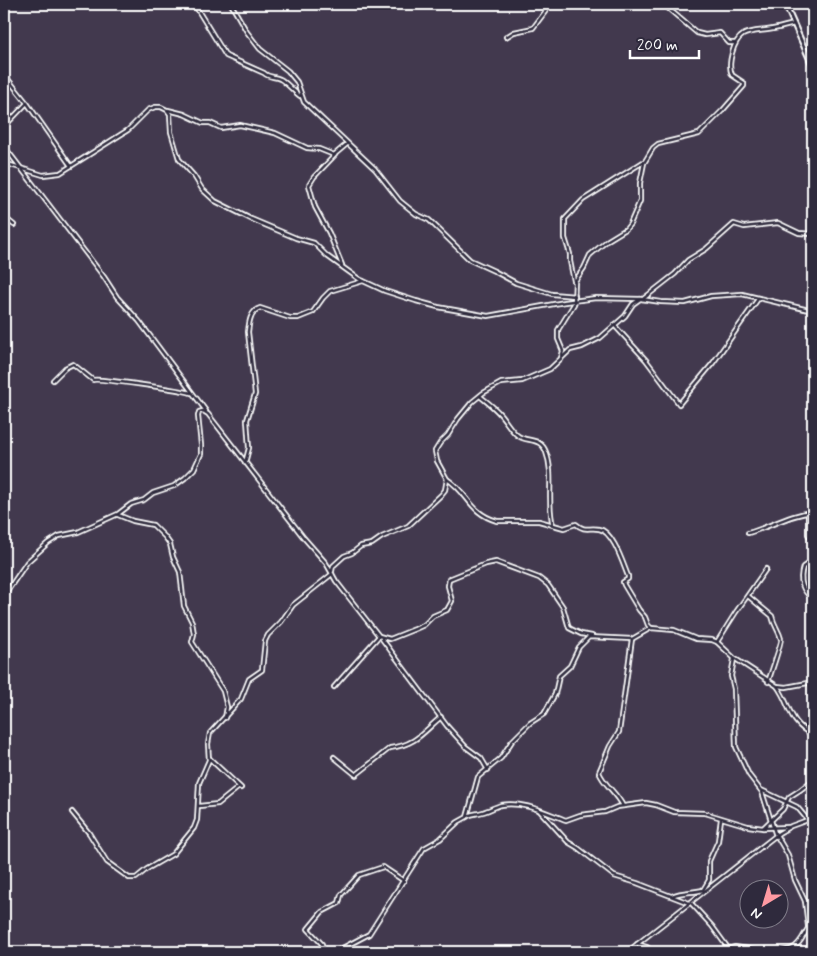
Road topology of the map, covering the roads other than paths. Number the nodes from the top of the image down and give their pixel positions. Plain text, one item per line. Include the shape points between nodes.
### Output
1 (194, 4) edge
2 (231, 4) edge
3 (551, 4) edge
4 (663, 4) edge
5 (785, 4) edge
6 (794, 24) junction
7 (506, 37) dead end
8 (736, 42) junction
9 (813, 67) edge
10 (4, 74) edge
11 (301, 97) junction
12 (28, 103) junction
13 (167, 110) junction
14 (4, 126) edge
15 (347, 144) junction
16 (4, 146) edge
17 (335, 155) junction
18 (645, 162) junction
19 (4, 163) edge
20 (71, 166) junction
21 (21, 169) junction
22 (4, 217) edge
23 (14, 225) dead end
24 (813, 234) edge
25 (342, 267) junction
26 (364, 281) junction
27 (575, 283) junction
28 (574, 296) junction
29 (642, 299) junction
30 (758, 299) junction
31 (574, 300) junction
32 (813, 311) edge
33 (614, 325) junction
34 (561, 358) junction
35 (53, 380) dead end
36 (192, 394) junction
37 (480, 395) junction
38 (207, 413) junction
39 (245, 463) junction
40 (447, 479) junction
41 (813, 508) edge
42 (811, 512) edge
43 (116, 514) junction
44 (554, 525) junction
45 (748, 533) dead end
46 (813, 542) edge
47 (813, 560) edge
48 (766, 569) dead end
49 (332, 574) junction
50 (4, 596) edge
51 (748, 596) junction
52 (813, 599) edge
53 (651, 628) junction
54 (592, 636) junction
55 (380, 637) junction
56 (632, 639) junction
57 (717, 642) junction
58 (734, 658) junction
59 (768, 682) junction
60 (813, 682) edge
61 (777, 686) junction
62 (334, 687) dead end
63 (441, 717) junction
64 (225, 718) junction
65 (813, 734) edge
66 (334, 757) dead end
67 (209, 758) junction
68 (488, 770) junction
69 (813, 780) edge
70 (760, 789) junction
71 (786, 802) junction
72 (199, 806) junction
73 (623, 806) junction
74 (538, 809) junction
75 (72, 812) dead end
76 (467, 817) junction
77 (813, 818) edge
78 (721, 819) junction
79 (807, 819) junction
80 (771, 821) junction
81 (773, 827) junction
82 (790, 827) junction
83 (763, 828) junction
84 (776, 836) junction
85 (404, 881) junction
86 (707, 889) junction
87 (702, 890) junction
88 (672, 896) junction
89 (805, 901) junction
90 (690, 903) junction
91 (813, 904) edge
92 (813, 922) edge
93 (808, 926) junction
94 (813, 940) edge
95 (641, 941) junction
96 (637, 944) junction
97 (647, 947) junction
98 (728, 948) junction
99 (323, 952) edge
100 (335, 952) edge
101 (627, 952) edge
102 (653, 952) edge
103 (714, 952) edge
104 (767, 952) edge
105 (773, 952) edge

1 - 11 street via 227,57 279,79
2 - 11 street via 260,50 297,82
3 - 7 street via 533,28
4 - 8 street via 697,33 720,33 729,43
5 - 6 street
6 - 8 street via 751,31
6 - 9 street
8 - 18 street via 730,62 731,71 744,86 703,131 655,146
10 - 12 street
11 - 15 street
12 - 14 street
12 - 20 street
13 - 17 street via 221,128 240,125 275,133 307,148
13 - 20 street via 158,106 148,110 128,130
13 - 25 street via 179,158 205,193 251,219 314,243
15 - 17 street
15 - 28 street via 375,169 400,201 429,220 469,259 516,283 552,294
16 - 21 street
17 - 25 street via 309,185 315,207
18 - 27 street via 639,205 630,224 590,255
18 - 27 street via 583,200 565,219 564,238
19 - 21 street
20 - 21 street via 63,172 48,175
21 - 36 street
22 - 23 street
24 - 29 street via 799,233 778,223 744,227 734,224
25 - 26 street
26 - 31 street via 432,306 482,316
26 - 39 street via 330,291 313,312 298,318 260,308 254,312 248,332 255,394 247,420 249,448
27 - 28 street
28 - 31 street
29 - 30 street via 685,303 737,294
29 - 31 street
29 - 33 street via 635,302
30 - 32 street
30 - 33 street via 713,363 679,404
31 - 34 street via 558,330 563,351
33 - 34 street via 596,340 582,348 572,349
34 - 37 street via 550,370 522,381 498,384
35 - 36 street via 73,364 93,380
36 - 38 street
37 - 40 street via 435,451
37 - 44 street via 518,436 536,441 545,449
38 - 39 street
38 - 43 street via 202,411 198,416 201,450 191,473 179,483 155,492
39 - 49 street
40 - 44 street via 485,516
40 - 49 street via 441,496 408,526 346,555 333,566
41 - 42 street
42 - 45 street via 784,518
42 - 46 street via 808,534
43 - 50 street via 48,542 27,562
43 - 64 street via 153,525 166,536 180,572 184,606 193,626 192,642 223,691 227,707
44 - 53 street via 564,528 576,524 585,530 599,529 608,533 628,577 623,582 624,586
47 - 52 street via 803,567 801,578 806,592
48 - 51 street
49 - 55 street
49 - 64 street via 293,605 268,635 262,670 248,680 243,696
51 - 57 street
51 - 59 street via 772,616 781,638 782,644
53 - 56 street
53 - 57 street via 674,630 696,639
54 - 55 street via 569,628 563,607 544,581 496,562 449,579 452,601 447,610 433,616 424,625 390,640
54 - 56 street
54 - 68 street via 579,647 570,666 559,676 555,694 544,714 530,723
55 - 62 street
55 - 63 street
56 - 73 street via 619,732 599,772
57 - 58 street
58 - 59 street
58 - 70 street via 731,676 735,742 749,775
59 - 61 street
60 - 61 street
61 - 65 street via 793,719
63 - 66 street via 419,738 390,748 356,775
63 - 68 street via 466,747 481,758
64 - 67 street via 209,734
67 - 72 street via 199,780
67 - 72 street via 240,788 218,804
68 - 76 street via 478,778
69 - 71 street via 790,795
70 - 71 street
70 - 80 street
71 - 79 street via 797,807
71 - 80 street
72 - 75 street via 196,822 177,850 133,879 106,862
73 - 74 street via 566,820
73 - 78 street via 650,803 674,812 703,813
74 - 76 street via 505,805 474,812
74 - 88 street via 568,842 607,871
76 - 85 street via 424,848
77 - 79 street
78 - 83 street
78 - 87 street via 718,841 709,861 709,880
79 - 82 street
80 - 81 street
80 - 83 street
81 - 82 street
81 - 83 street
81 - 84 street
82 - 84 street
84 - 86 street
84 - 89 street via 788,855
85 - 99 street via 383,867 359,875 339,902 322,912 308,929 322,944
85 - 100 street via 369,934
86 - 87 street
86 - 90 street
87 - 88 street
88 - 90 street
89 - 91 street
89 - 93 street
90 - 95 street
90 - 98 street
92 - 93 street
93 - 94 street
93 - 105 street via 797,945
95 - 96 street
95 - 97 street
96 - 97 street
96 - 101 street
97 - 102 street
98 - 103 street
98 - 104 street

